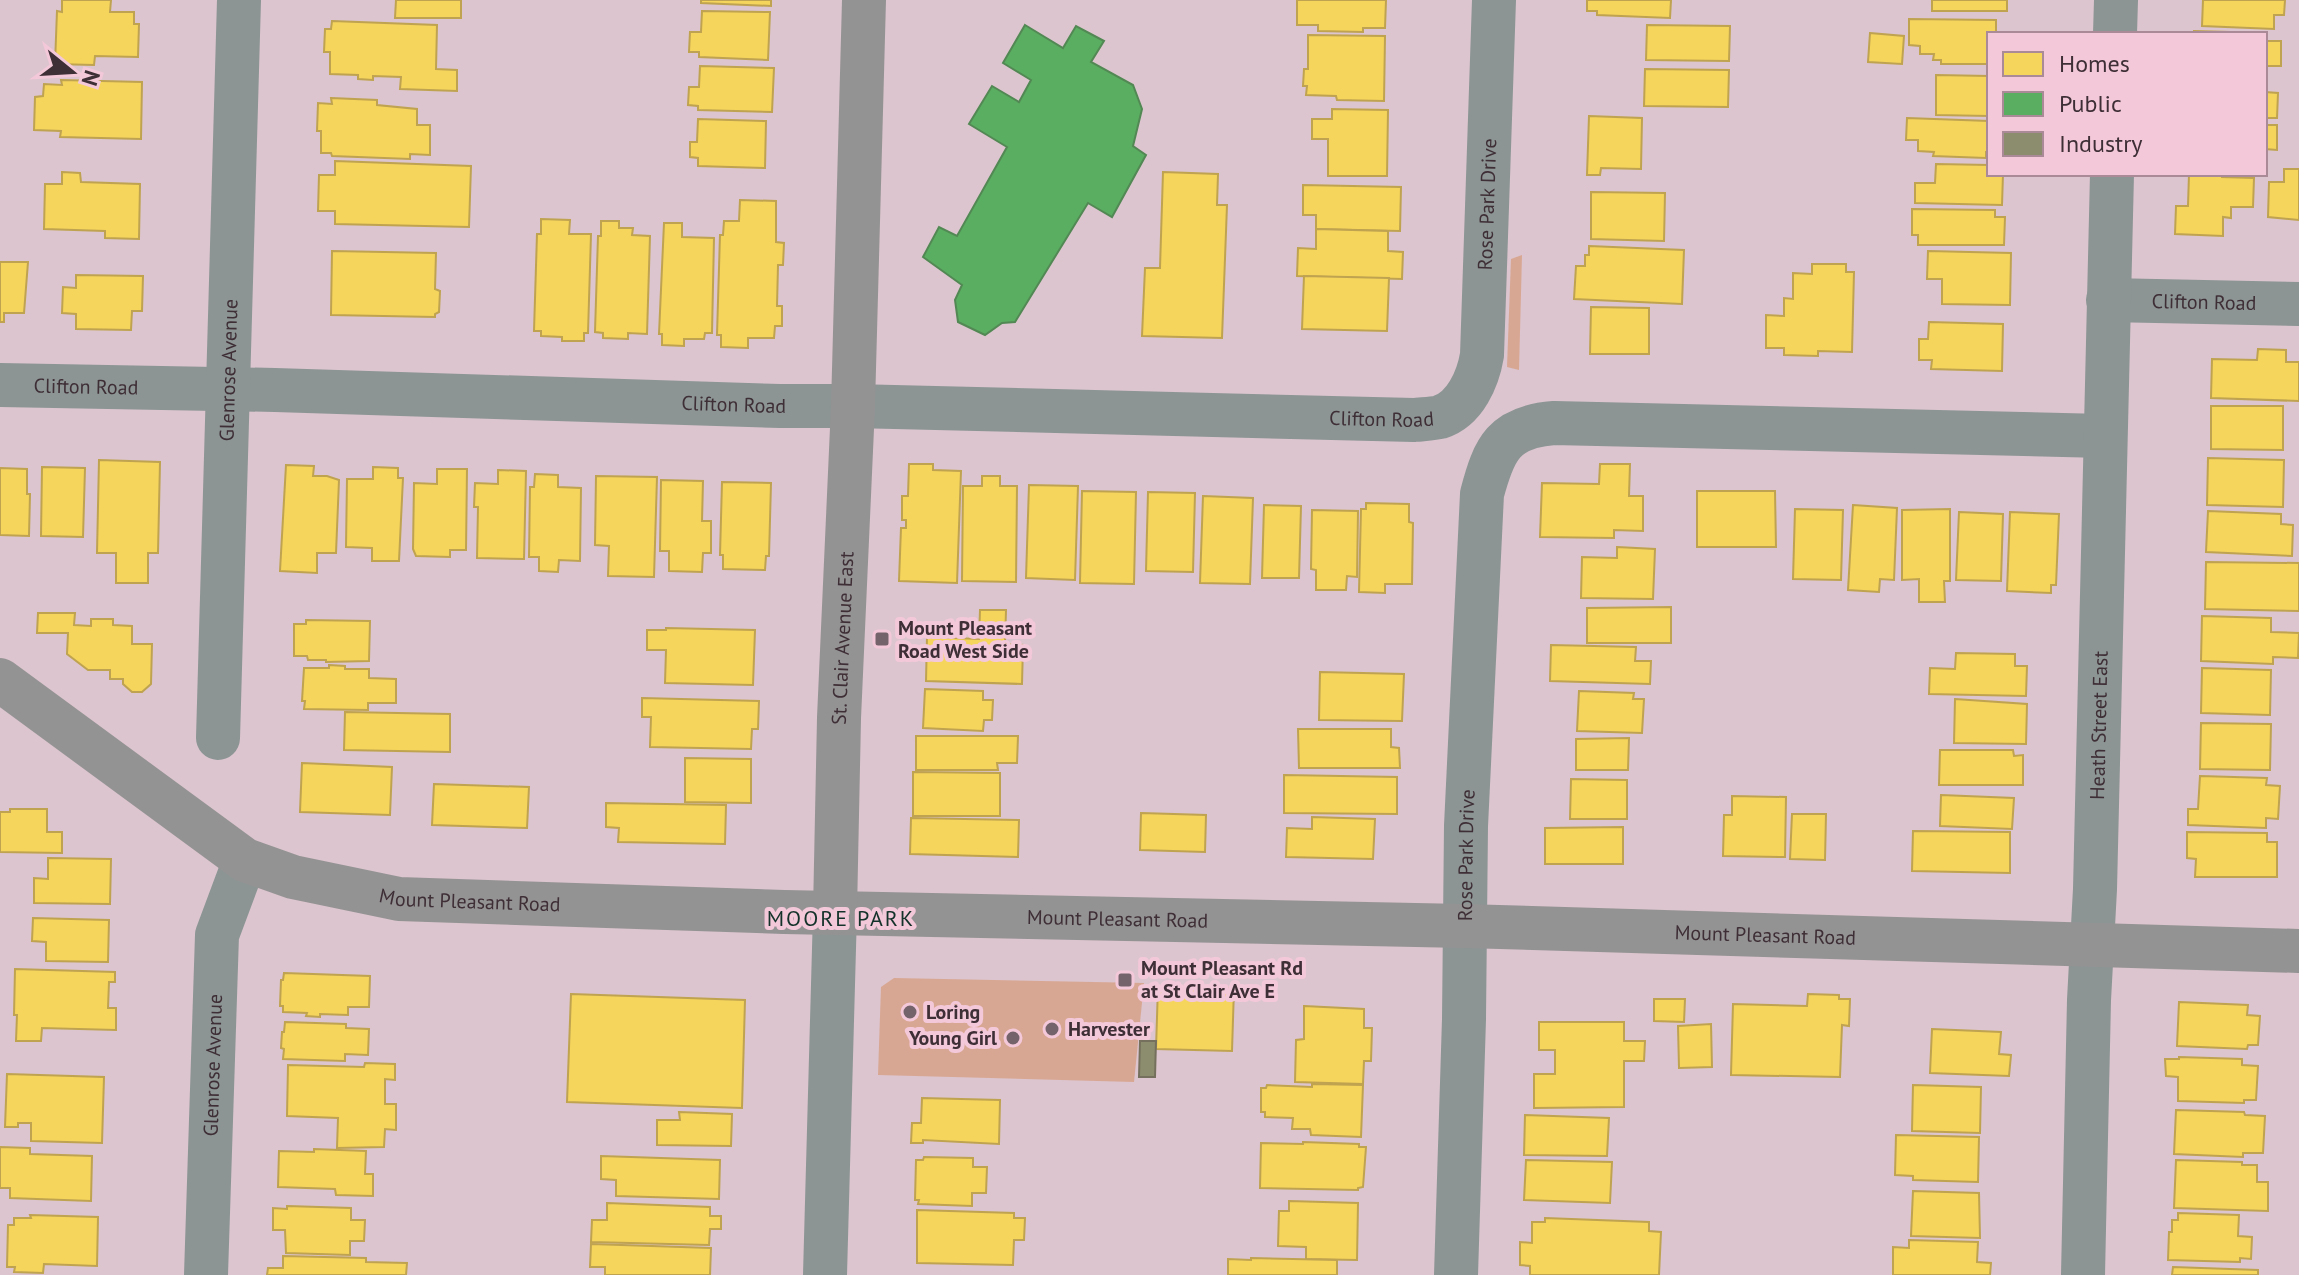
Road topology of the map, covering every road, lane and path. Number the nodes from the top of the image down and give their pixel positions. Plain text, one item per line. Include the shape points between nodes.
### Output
1 (239, 0) edge
2 (864, 0) edge
3 (1494, 0) edge
4 (2116, 0) edge
5 (2115, 32) edge
6 (2112, 176) edge
7 (2108, 300) junction
8 (2299, 304) edge
9 (0, 385) edge
10 (227, 389) junction
11 (1461, 403) joint
12 (853, 406) junction
13 (2104, 436) junction
14 (0, 680) edge
15 (218, 738) dead end
16 (245, 860) junction
17 (835, 912) junction
18 (1464, 926) junction
19 (2092, 946) junction
20 (2299, 951) edge
21 (206, 1275) edge
22 (825, 1275) edge
23 (1456, 1275) edge
24 (2083, 1275) edge

1 - 10 street, Glenrose Avenue
2 - 12 main road, St. Clair Avenue East
3 - 11 street, Rose Park Drive via 1482,355 1479,375
4 - 5 street
6 - 7 street, Heath Street East
7 - 8 street, Clifton Road
7 - 13 street, Heath Street East
9 - 10 street, Clifton Road
10 - 12 street, Clifton Road
10 - 15 street, Glenrose Avenue
11 - 12 street, Clifton Road via 1442,416 1414,420
12 - 17 main road, St. Clair Avenue East
13 - 18 street, Rose Park Drive via 1554,423 1531,425 1505,439 1482,494
13 - 19 street, Heath Street East
14 - 16 main road, Mount Pleasant Road
16 - 17 main road, Mount Pleasant Road via 293,877 399,899
16 - 21 street, Glenrose Avenue via 217,935
17 - 18 main road, Mount Pleasant Road
17 - 22 street, St. Clair Avenue East
18 - 19 main road, Mount Pleasant Road
18 - 23 street, Rose Park Drive
19 - 20 main road, Mount Pleasant Road
19 - 24 street, Heath Street East

